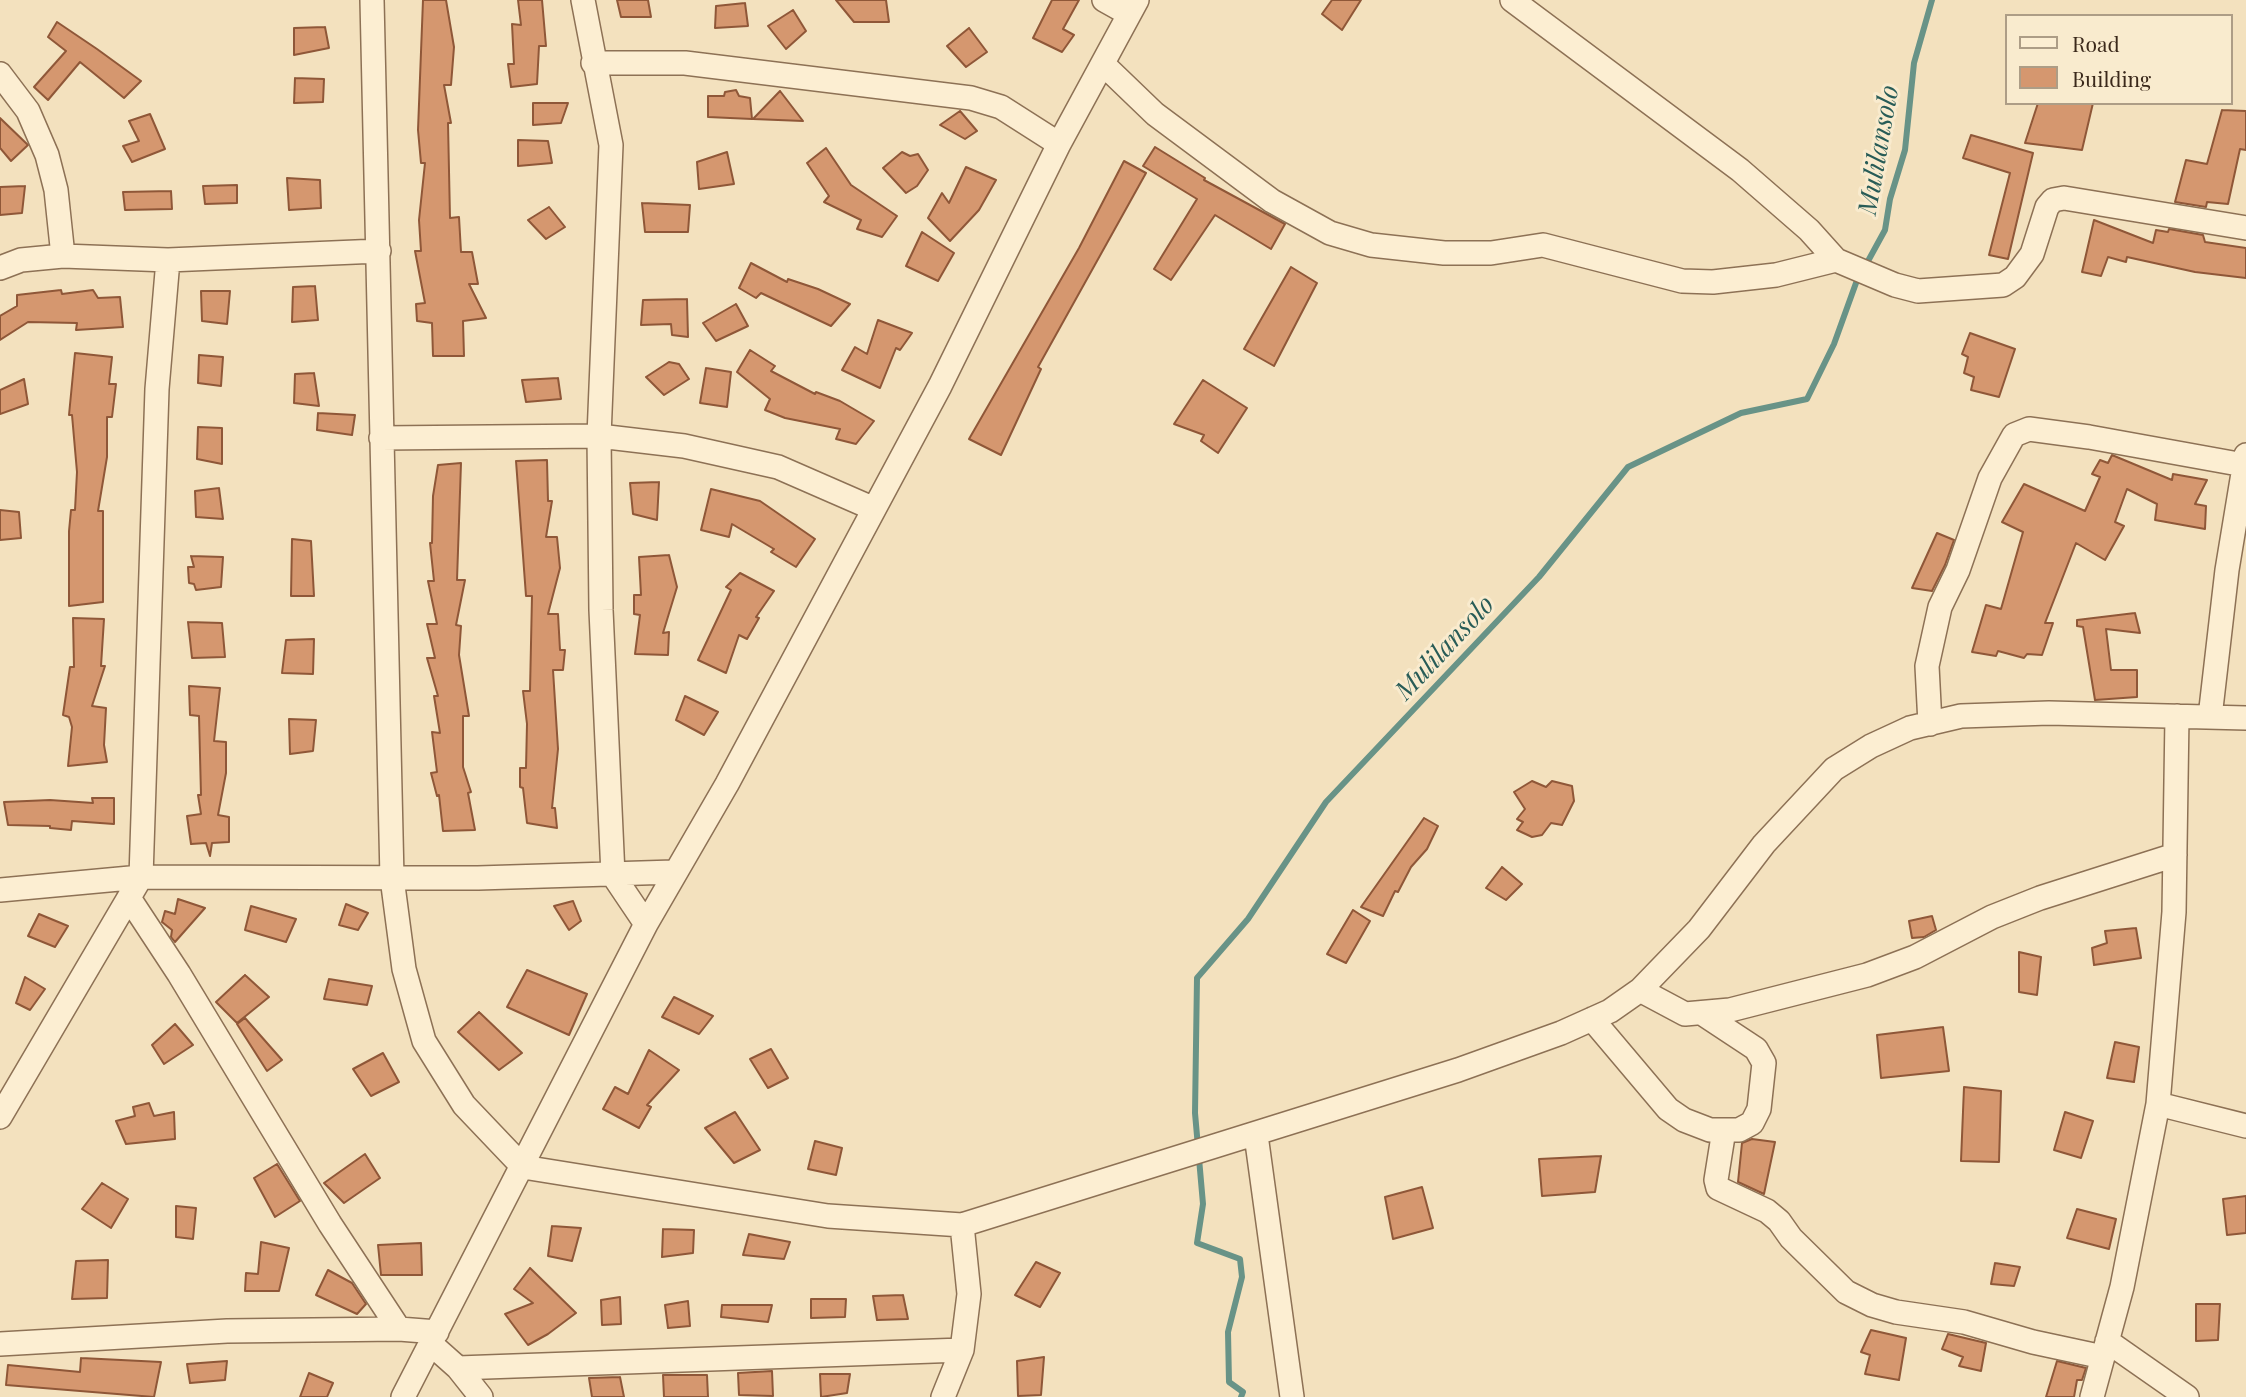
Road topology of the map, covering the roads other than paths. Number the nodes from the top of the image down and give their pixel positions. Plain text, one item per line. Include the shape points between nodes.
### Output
1 (372, 0) edge
2 (583, 0) edge
3 (1104, 0) edge
4 (1512, 0) edge
5 (1133, 7) edge
6 (593, 63) junction
7 (1103, 64) junction
8 (0, 74) edge
9 (1059, 144) junction
10 (2246, 228) edge
11 (379, 251) junction
12 (63, 256) junction
13 (167, 260) junction
14 (1851, 267) junction
15 (0, 268) edge
16 (599, 436) junction
17 (381, 438) junction
18 (2245, 460) edge
19 (872, 508) junction
20 (2177, 716) junction
21 (2210, 717) junction
22 (2246, 718) edge
23 (1930, 724) junction
24 (2175, 855) junction
25 (674, 872) junction
26 (613, 875) junction
27 (141, 877) junction
28 (392, 878) junction
29 (0, 890) edge
30 (129, 898) junction
31 (646, 924) junction
32 (1640, 990) junction
33 (1703, 1014) junction
34 (1592, 1019) junction
35 (2158, 1104) junction
36 (0, 1117) edge
37 (2246, 1126) edge
38 (1724, 1130) junction
39 (1256, 1135) junction
40 (523, 1167) junction
41 (962, 1225) junction
42 (399, 1329) junction
43 (434, 1338) junction
44 (0, 1344) edge
45 (2105, 1349) junction
46 (962, 1350) junction
47 (458, 1368) junction
48 (403, 1397) edge
49 (481, 1397) edge
50 (943, 1397) edge
51 (1292, 1397) edge
52 (2092, 1397) edge
53 (2186, 1397) edge

1 - 11 street
2 - 6 street
3 - 5 street
4 - 14 street via 1740,170
5 - 7 street
6 - 9 street via 685,62 971,98 1001,107
6 - 16 street via 611,145
7 - 9 street
7 - 14 street via 1155,114 1272,201 1330,233 1371,245 1444,253 1492,253 1543,245 1682,281 1713,282
8 - 12 street via 28,111 47,155
9 - 19 street via 940,386
10 - 14 street via 2064,198 2047,207 2032,254 2003,285 1918,291
11 - 13 street
11 - 17 street
12 - 13 street
12 - 15 street via 21,260
13 - 27 street via 157,388
16 - 17 street
16 - 19 street via 684,446 778,467
16 - 26 street via 601,610
17 - 28 street
18 - 21 street
18 - 23 street via 2029,429 2014,435 1990,478 1940,607 1927,666
19 - 25 street via 727,784
20 - 21 street
20 - 23 street via 2049,713 1961,716
20 - 24 street
21 - 22 street
23 - 32 street via 1909,728 1834,769 1764,844 1699,929
24 - 33 street via 2040,898 1867,975
24 - 35 street
25 - 26 street
25 - 31 street
26 - 28 street
26 - 31 street
27 - 28 street
27 - 29 street
27 - 30 street
28 - 40 street via 404,970 424,1041 464,1105
30 - 36 street
30 - 42 street
31 - 40 street
32 - 33 street via 1670,1009
32 - 34 street
33 - 38 street via 1756,1049 1764,1063 1759,1109 1752,1123 1739,1130
34 - 38 street via 1668,1109 1697,1125
34 - 39 street via 1458,1070
35 - 37 street
35 - 45 street
38 - 45 street via 1718,1188 1773,1216 1846,1292 1896,1312 1964,1322 2033,1342
39 - 41 street
39 - 51 street
40 - 41 street via 828,1216
40 - 43 street
41 - 46 street via 969,1294
42 - 43 street
42 - 44 street via 227,1331
43 - 47 street
43 - 48 street
45 - 52 street
45 - 53 street
46 - 47 street
46 - 50 street
47 - 49 street

